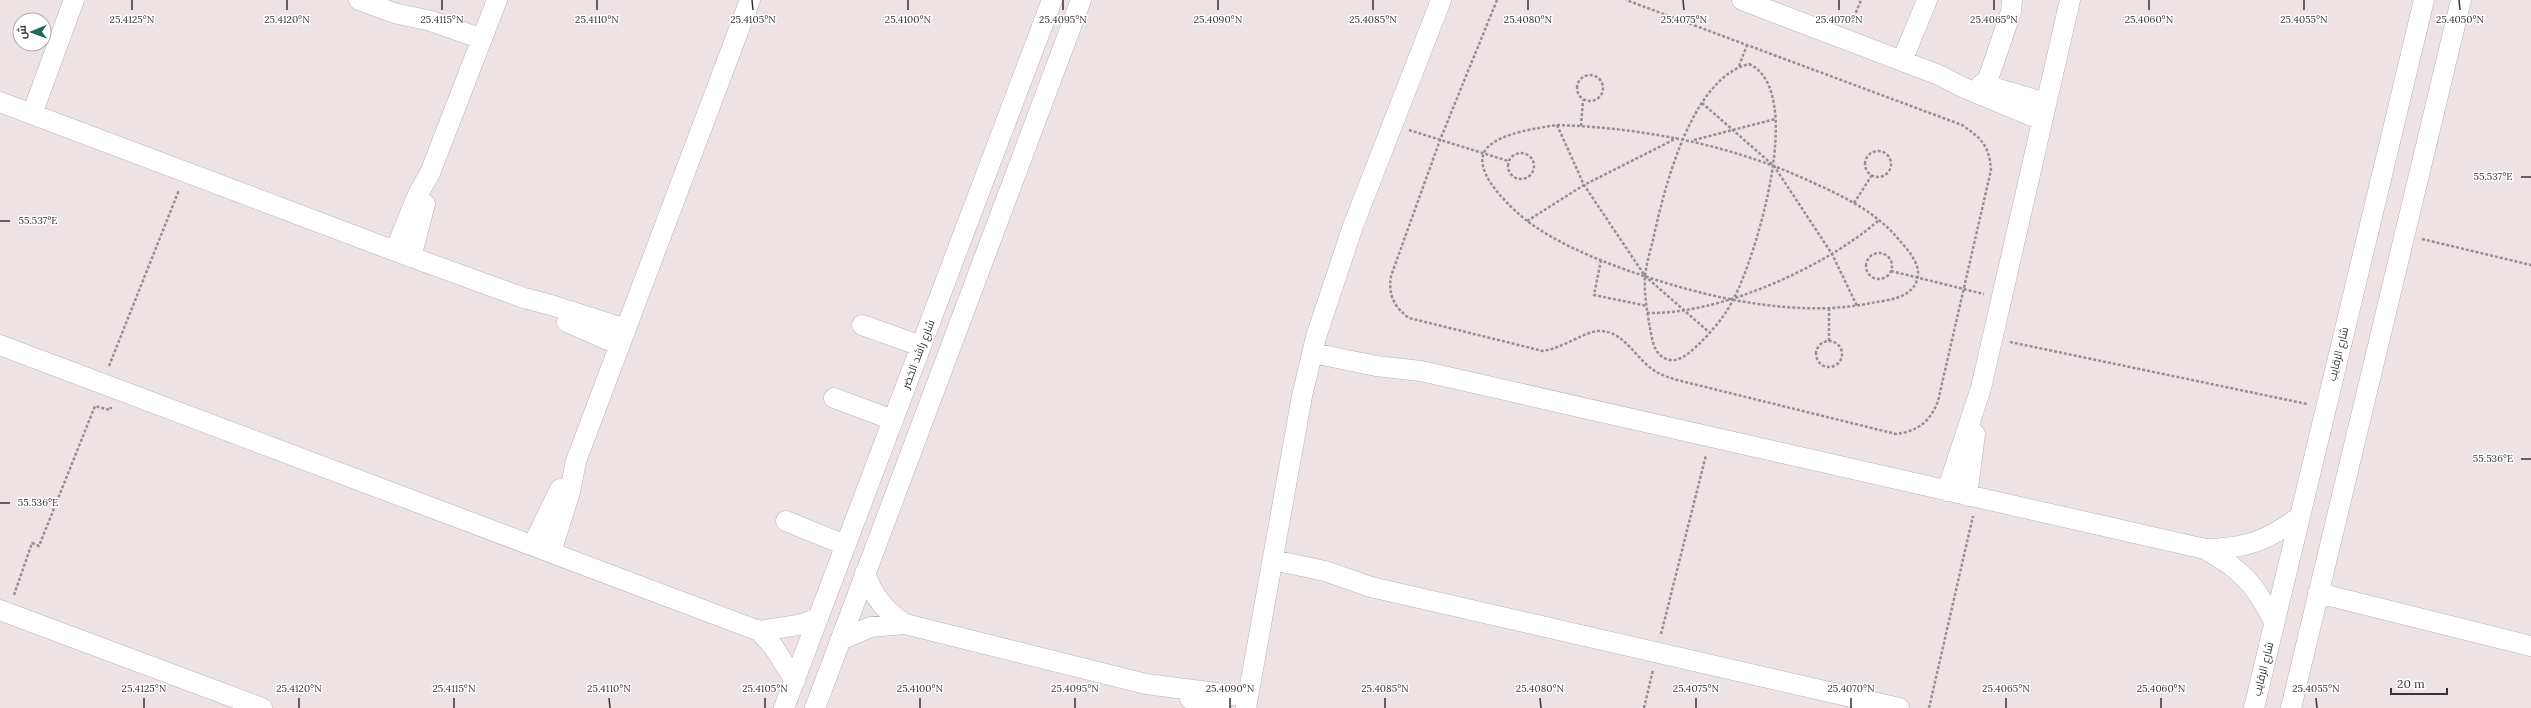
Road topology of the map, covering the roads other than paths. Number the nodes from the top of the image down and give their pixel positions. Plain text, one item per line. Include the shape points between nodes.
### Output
1 (74, 0) edge
2 (359, 0) edge
3 (497, 0) edge
4 (750, 0) edge
5 (1052, 0) edge
6 (1081, 0) edge
7 (1441, 0) edge
8 (1742, 0) edge
9 (1927, 0) edge
10 (2012, 0) edge
11 (2070, 0) edge
12 (2424, 0) edge
13 (2461, 0) edge
14 (480, 45) junction
15 (1902, 61) junction
16 (1939, 75) junction
17 (1986, 85) junction
18 (0, 102) edge
19 (2044, 112) junction
20 (32, 114) junction
21 (403, 254) junction
22 (862, 325) dead end
23 (623, 337) junction
24 (0, 345) edge
25 (1314, 345) junction
26 (921, 346) junction
27 (1981, 388) junction
28 (834, 398) dead end
29 (893, 420) junction
30 (1947, 491) junction
31 (1972, 497) junction
32 (2299, 517) junction
33 (786, 521) dead end
34 (845, 545) junction
35 (542, 548) junction
36 (2205, 550) junction
37 (1272, 567) junction
38 (865, 573) junction
39 (2318, 593) junction
40 (4, 612) edge
41 (817, 619) junction
42 (2274, 622) junction
43 (905, 624) junction
44 (759, 631) junction
45 (840, 640) junction
46 (2531, 646) edge
47 (795, 681) junction
48 (1146, 684) junction
49 (1247, 702) edge
50 (262, 708) edge
51 (784, 708) edge
52 (815, 708) edge
53 (1221, 708) edge
54 (1899, 708) edge
55 (2254, 708) edge
56 (2291, 708) edge

1 - 20 street
2 - 14 street via 394,13 418,28
3 - 14 street
4 - 23 street
5 - 26 street, شارع راشد الخضر
6 - 38 street
7 - 25 street via 1340,263
8 - 15 street
9 - 15 street
10 - 17 street via 2011,12
11 - 19 street
12 - 32 street, شارع الرقايب
13 - 39 street
14 - 21 street via 430,172 427,198
15 - 16 street
16 - 17 street
16 - 19 street via 1962,87
17 - 19 street
18 - 20 street
19 - 27 street
20 - 21 street
21 - 23 street via 524,298 552,316
22 - 26 street
23 - 35 street
24 - 35 street
25 - 30 street via 1376,366 1421,371
25 - 37 street via 1302,396
26 - 29 street, شارع راشد الخضر
27 - 30 street
27 - 31 street
28 - 29 street
29 - 34 street, شارع راشد الخضر
30 - 31 street
31 - 36 street
32 - 36 street via 2278,533 2255,544
32 - 42 street, شارع الرقايب
33 - 34 street
34 - 41 street, شارع راشد الخضر
35 - 44 street
36 - 42 street via 2227,561 2247,578 2262,598
37 - 49 street
37 - 54 street via 1335,585 1371,587
38 - 43 street via 880,603 891,615
38 - 45 street
39 - 46 street
39 - 56 street
40 - 50 street
41 - 44 street via 792,627
41 - 47 street, شارع راشد الخضر
42 - 55 street, شارع الرقايب
43 - 45 street via 871,627
43 - 48 street
44 - 47 street via 777,652
45 - 52 street
47 - 51 street, شارع راشد الخضر
48 - 49 street
48 - 53 street

